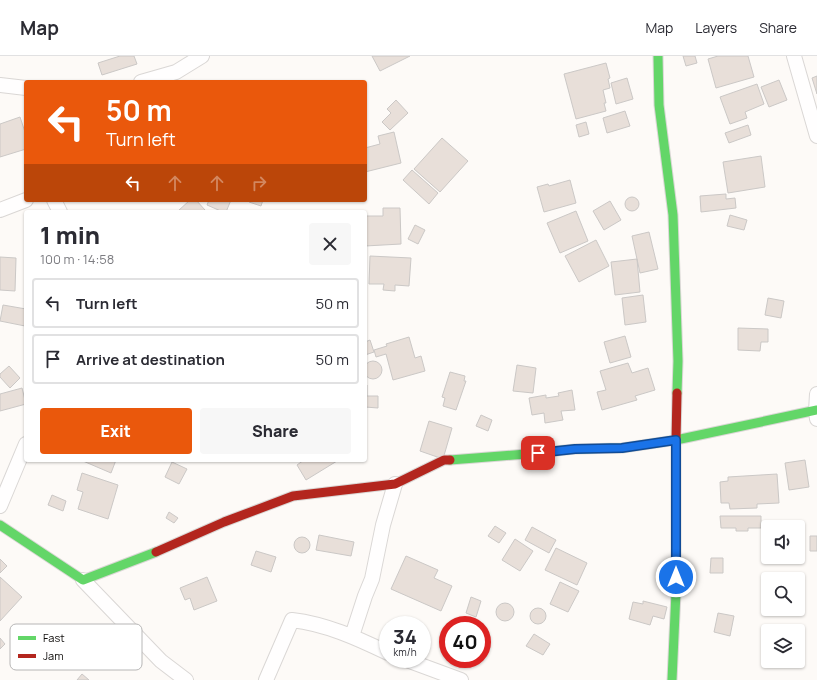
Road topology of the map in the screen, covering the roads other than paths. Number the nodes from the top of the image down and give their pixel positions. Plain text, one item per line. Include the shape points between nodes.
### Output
1 (202, 56) edge
2 (658, 56) edge
3 (794, 56) edge
4 (148, 80) edge
5 (0, 85) edge
6 (24, 88) edge
7 (817, 136) edge
8 (24, 201) edge
9 (0, 210) edge
10 (817, 394) edge
11 (817, 413) edge
12 (676, 440) junction
13 (24, 449) edge
14 (395, 484) junction
15 (0, 506) edge
16 (0, 525) edge
17 (83, 580) junction
18 (125, 624) edge
19 (352, 636) junction
20 (142, 642) edge
21 (379, 649) edge
22 (428, 668) edge
23 (186, 680) edge
24 (266, 680) edge
25 (461, 680) edge
26 (672, 680) edge

1 - 4 street via 176,72
2 - 12 street via 659,105 673,215 678,361
3 - 7 street
5 - 6 street
8 - 9 street
10 - 11 street
11 - 12 street
12 - 14 street via 622,448 575,449 444,460
12 - 26 street via 676,592
13 - 15 street
14 - 17 street via 293,496
14 - 19 street via 372,579
16 - 17 street
17 - 18 street
19 - 21 street
19 - 24 street via 310,622 292,620
20 - 23 street via 161,662
22 - 25 street

